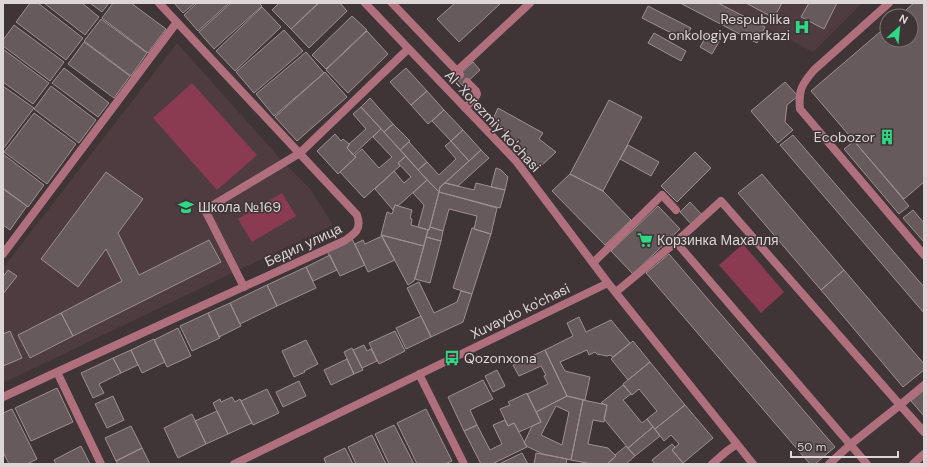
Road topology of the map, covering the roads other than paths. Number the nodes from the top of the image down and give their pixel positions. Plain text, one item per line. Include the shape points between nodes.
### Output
1 (159, 3) edge
2 (365, 3) edge
3 (392, 3) edge
4 (530, 3) edge
5 (889, 3) edge
6 (177, 22) junction
7 (408, 49) junction
8 (467, 82) dead end
9 (465, 108) junction
10 (300, 153) junction
11 (676, 210) dead end
12 (676, 242) junction
13 (3, 254) edge
14 (924, 256) edge
15 (593, 263) junction
16 (608, 283) junction
17 (244, 287) junction
18 (616, 292) junction
19 (57, 372) junction
20 (419, 374) junction
21 (924, 385) edge
22 (3, 397) edge
23 (900, 405) junction
24 (924, 432) edge
25 (737, 444) junction
26 (851, 444) junction
27 (924, 454) edge
28 (101, 464) edge
29 (234, 464) edge
30 (464, 464) edge
31 (712, 464) edge
32 (753, 464) edge
33 (829, 464) edge
34 (867, 464) edge
35 (913, 464) edge

1 - 6 street, Бедил улица
2 - 7 street, Al-Xorezmiy ko'chasi
3 - 4 street via 458,73
5 - 14 street via 814,70 801,88 800,109
6 - 10 street, Бедил улица
6 - 13 street
7 - 9 street, Al-Xorezmiy ko'chasi
7 - 10 street
8 - 9 street via 477,94
9 - 15 street, Al-Xorezmiy ko'chasi via 516,161
10 - 17 street via 205,210
10 - 17 street, Бедил улица via 357,215 358,228 355,234 344,241
11 - 15 street via 662,196
12 - 18 street
12 - 23 street via 721,201
12 - 26 street
15 - 16 street, Al-Xorezmiy ko'chasi
16 - 18 street
16 - 20 street, Xuvaydo ko'chasi
17 - 19 street, Бедил улица
18 - 25 street
19 - 22 street, Бедил улица
19 - 28 street
20 - 29 street, Xuvaydo ko'chasi
20 - 30 street
21 - 23 street
23 - 24 street
23 - 26 street
25 - 31 street
25 - 32 street
26 - 33 street
26 - 34 street
27 - 35 street

